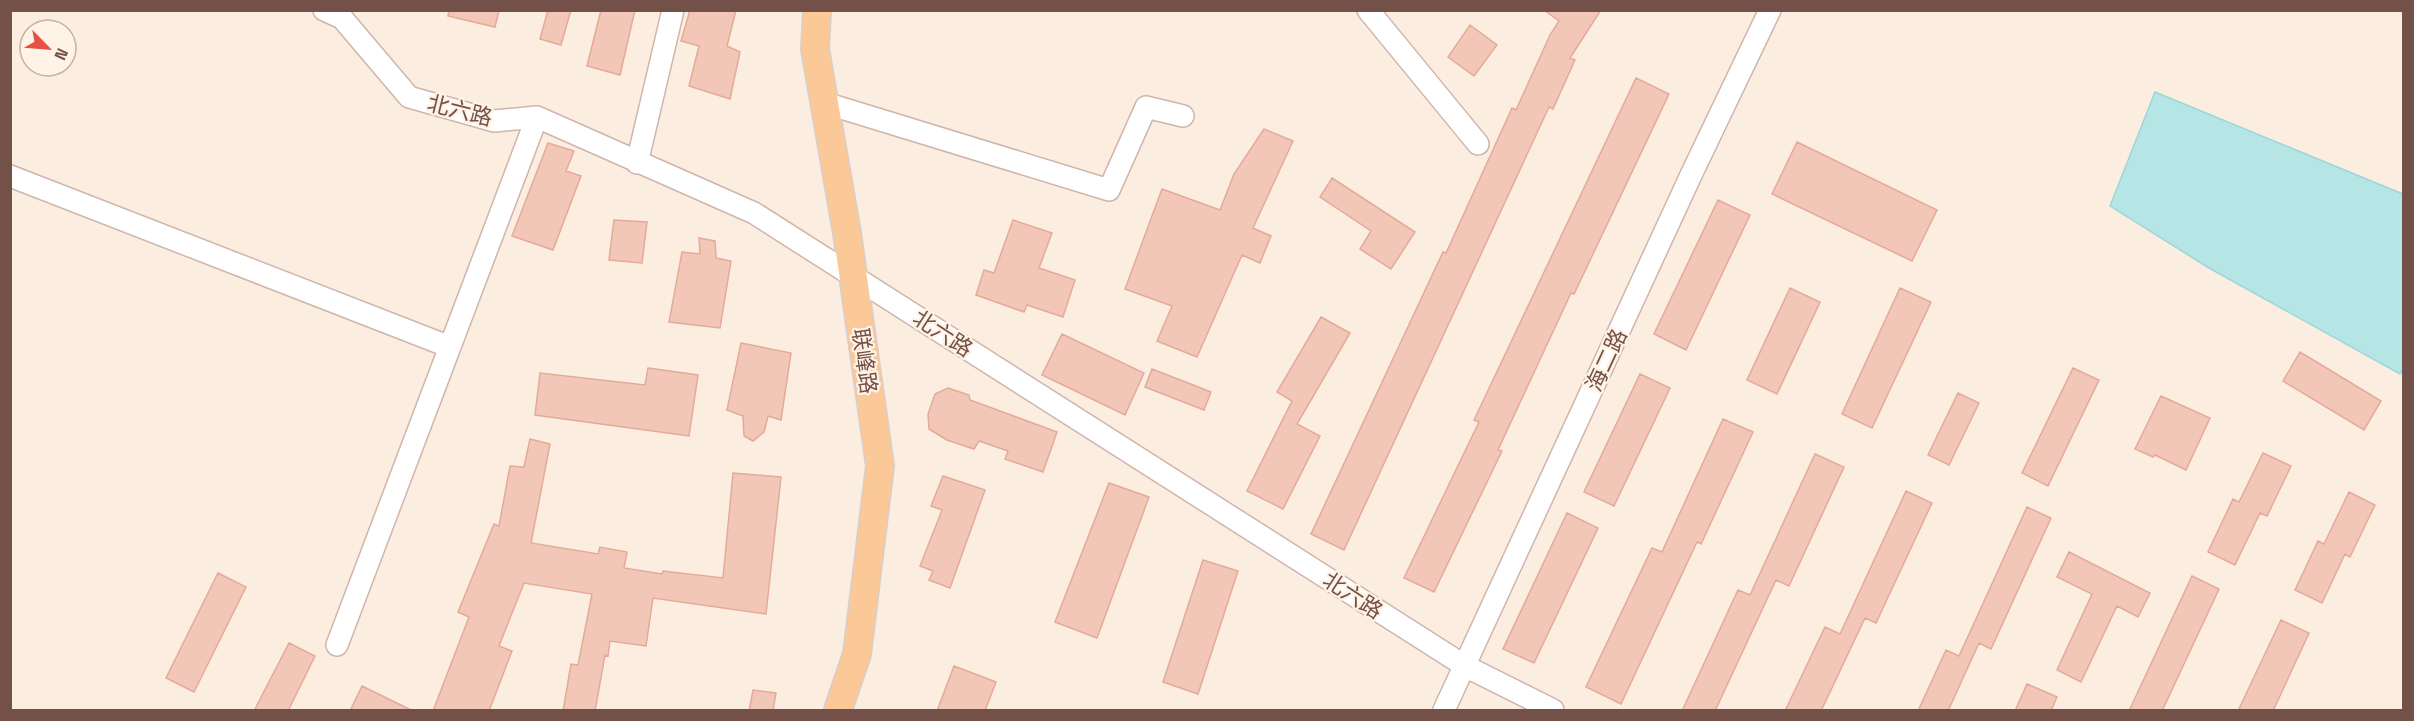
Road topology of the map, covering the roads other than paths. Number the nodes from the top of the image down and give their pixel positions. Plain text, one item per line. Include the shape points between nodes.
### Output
1 (324, 10) edge
2 (673, 10) edge
3 (817, 10) edge
4 (1368, 10) edge
5 (1770, 10) edge
6 (825, 103) junction
7 (1184, 116) dead end
8 (537, 117) junction
9 (1478, 144) dead end
10 (637, 163) junction
11 (10, 176) edge
12 (853, 276) junction
13 (450, 346) junction
14 (337, 645) dead end
15 (1465, 666) junction
16 (838, 711) edge
17 (1444, 711) edge
18 (1553, 711) edge

1 - 8 street, 北六路 via 342,18 409,97 494,121
2 - 10 street
3 - 6 main road, 联峰路 via 815,50
4 - 9 street
5 - 15 street, 海二路
6 - 7 street via 1109,190 1146,107
6 - 12 main road, 联峰路
8 - 10 street, 北六路
8 - 13 street
10 - 12 street, 北六路 via 754,213
11 - 13 street
12 - 15 street, 北六路
12 - 16 main road, 联峰路 via 880,466 857,654
13 - 14 street
15 - 17 street, 海二路
15 - 18 street, 北六路

